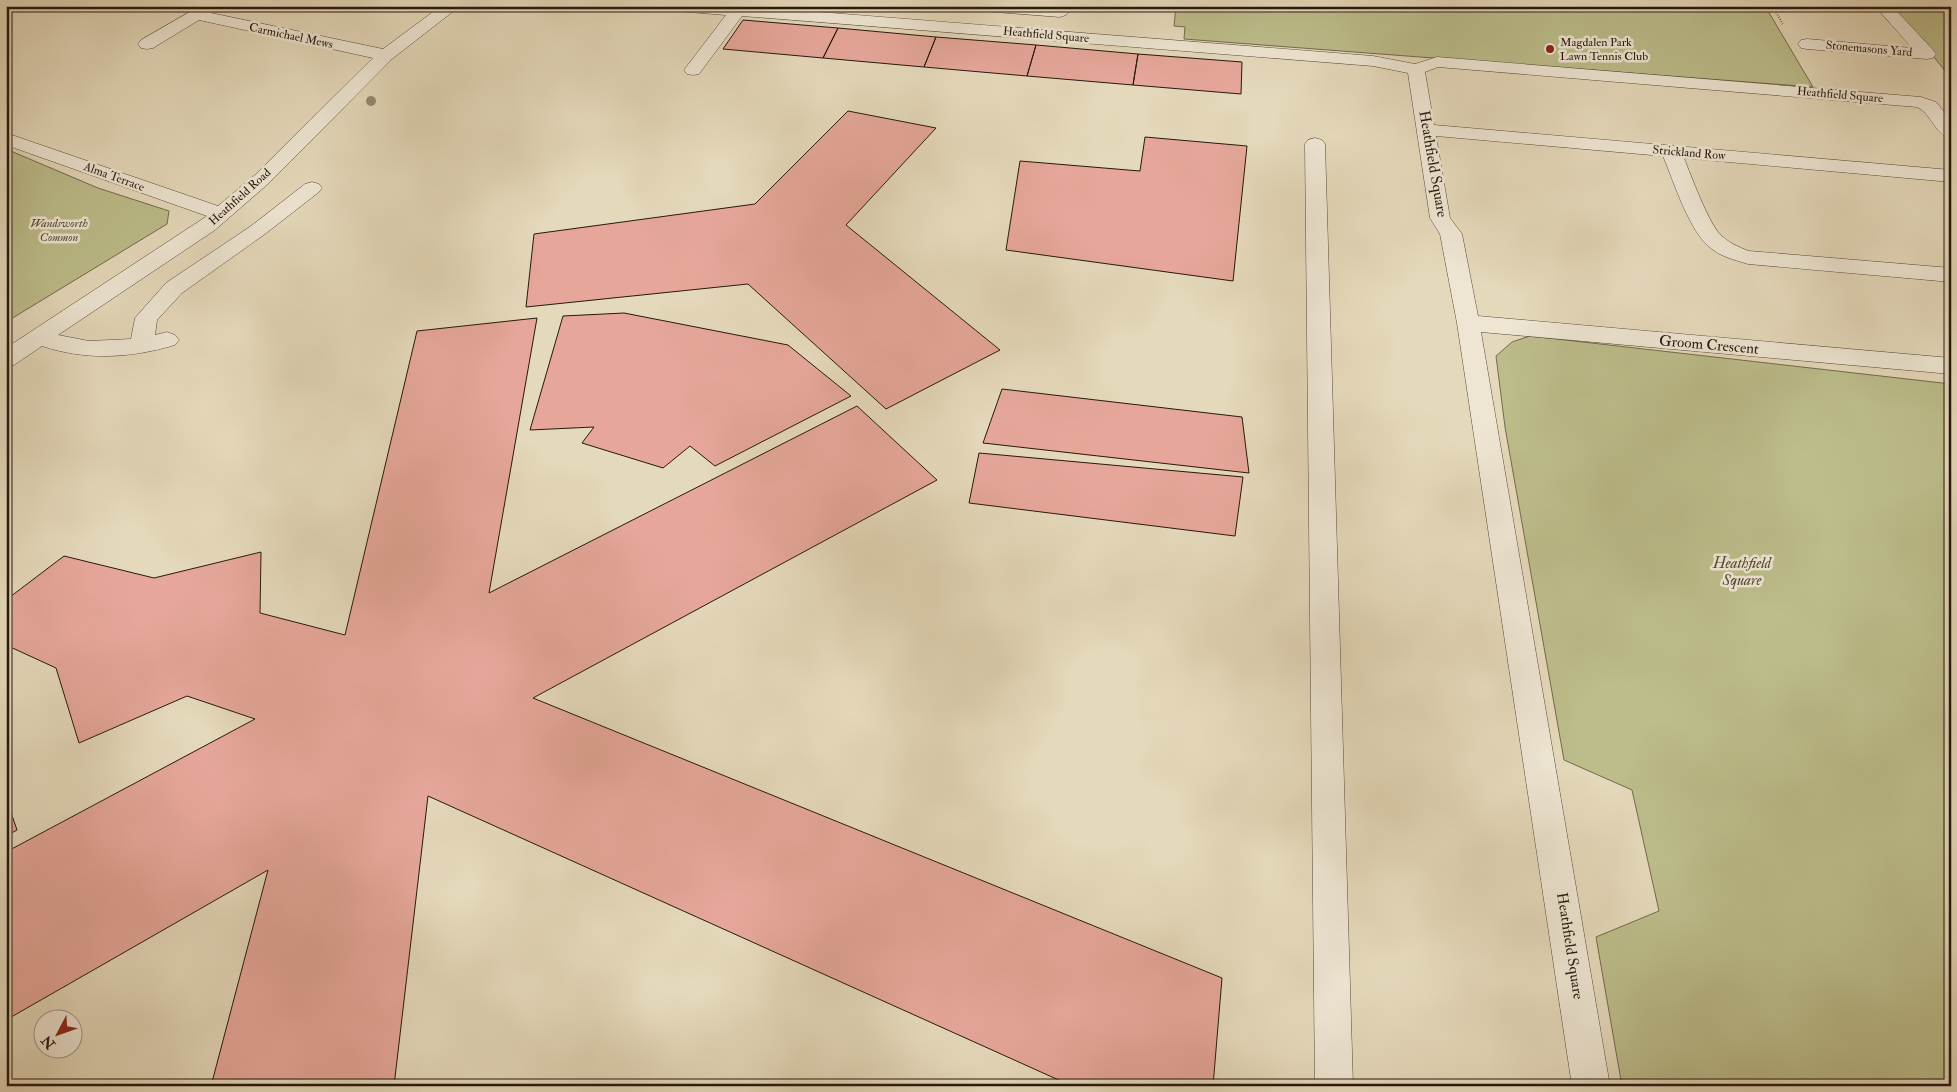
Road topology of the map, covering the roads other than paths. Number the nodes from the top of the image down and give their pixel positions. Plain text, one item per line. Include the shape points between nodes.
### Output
1 (212, 6) edge
2 (452, 6) edge
3 (676, 6) edge
4 (982, 6) edge
5 (1883, 6) edge
6 (736, 11) junction
7 (196, 15) junction
8 (1061, 15) edge
9 (147, 44) dead end
10 (1807, 44) dead end
11 (386, 55) junction
12 (1416, 69) junction
13 (693, 70) dead end
14 (1428, 130) junction
15 (1951, 133) edge
16 (6, 139) edge
17 (1315, 144) dead end
18 (1671, 152) junction
19 (1951, 176) edge
20 (312, 188) dead end
21 (222, 214) junction
22 (1951, 275) edge
23 (1468, 323) junction
24 (40, 337) junction
25 (167, 340) dead end
26 (142, 345) junction
27 (6, 359) edge
28 (1951, 366) edge
29 (1334, 1086) edge
30 (1591, 1086) edge

1 - 7 street
2 - 11 street, Heathfield Road
3 - 6 street, Heathfield Square
4 - 8 street
5 - 10 street, Stonemasons Yard via 1927,54
6 - 12 street, Heathfield Square via 1373,61
6 - 13 street
7 - 9 street
7 - 11 street, Carmichael Mews
11 - 21 street, Heathfield Road via 262,179
12 - 14 street, Heathfield Square
12 - 15 street, Heathfield Square via 1438,62 1921,102 1930,106
14 - 18 street, Strickland Row
14 - 23 street, Heathfield Square via 1440,218 1451,234
16 - 21 street, Alma Terrace
17 - 29 street
18 - 19 street, Strickland Row
18 - 22 street via 1706,232 1730,251 1748,257
20 - 26 street via 174,288 146,318
21 - 24 street, Heathfield Road via 200,232
23 - 28 street, Groom Crescent
23 - 30 street, Heathfield Square
24 - 26 street via 78,349 100,351
24 - 27 street, Heathfield Road
25 - 26 street

